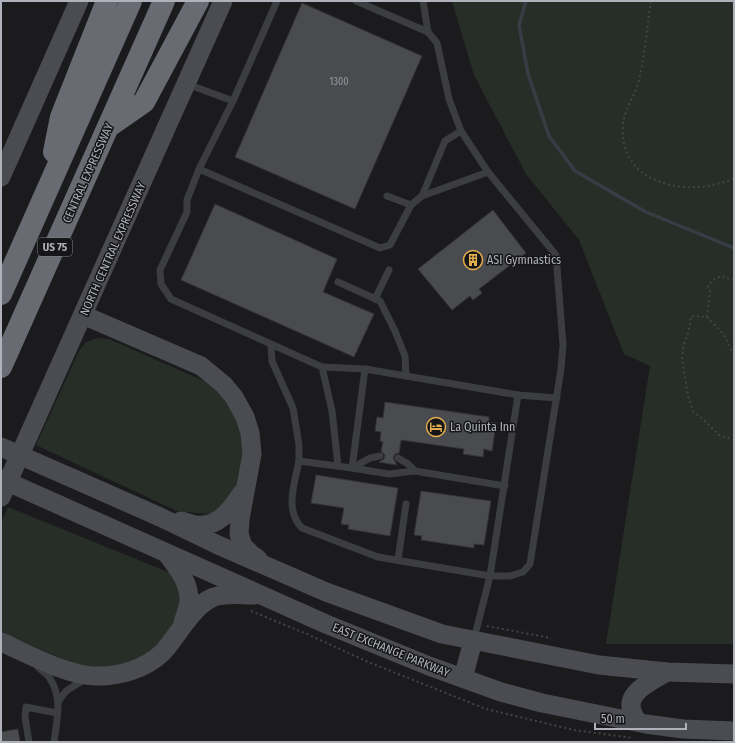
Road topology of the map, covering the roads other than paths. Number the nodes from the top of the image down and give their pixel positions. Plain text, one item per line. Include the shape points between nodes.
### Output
1 (79, 1) edge
2 (107, 1) edge
3 (131, 1) edge
4 (164, 1) edge
5 (198, 1) edge
6 (223, 1) edge
7 (277, 1) edge
8 (356, 1) edge
9 (423, 1) edge
10 (428, 32) junction
11 (186, 84) junction
12 (233, 100) junction
13 (108, 127) junction
14 (461, 131) junction
15 (198, 169) junction
16 (488, 172) junction
17 (1, 176) edge
18 (48, 188) junction
19 (387, 196) dead end
20 (422, 196) junction
21 (411, 205) junction
22 (389, 270) dead end
23 (338, 282) dead end
24 (1, 294) edge
25 (375, 299) junction
26 (83, 315) junction
27 (271, 345) junction
28 (1, 367) edge
29 (322, 367) junction
30 (365, 369) junction
31 (406, 376) junction
32 (518, 395) junction
33 (556, 398) junction
34 (1, 447) edge
35 (380, 456) dead end
36 (398, 458) dead end
37 (300, 460) junction
38 (338, 466) junction
39 (352, 468) junction
40 (415, 471) junction
41 (1, 479) edge
42 (247, 485) junction
43 (505, 486) junction
44 (1, 497) edge
45 (406, 504) dead end
46 (160, 517) junction
47 (167, 554) junction
48 (398, 560) junction
49 (276, 571) junction
50 (490, 576) junction
51 (264, 595) junction
52 (182, 626) junction
53 (473, 641) junction
54 (6, 644) edge
55 (666, 672) junction
56 (734, 674) edge
57 (91, 676) junction
58 (463, 678) junction
59 (58, 702) junction
60 (57, 713) junction
61 (638, 722) junction
62 (734, 731) edge
63 (29, 742) edge
64 (54, 742) edge

1 - 17 main road
2 - 18 highway via 61,117
3 - 18 highway, US 75
4 - 13 highway, CENTRAL EXPRESSWAY / US 75
5 - 13 highway via 144,102
6 - 11 main road, NORTH CENTRAL EXPRESSWAY
7 - 12 lane
8 - 10 lane
9 - 10 lane
10 - 14 lane via 437,43 449,99
11 - 12 lane
11 - 26 main road, NORTH CENTRAL EXPRESSWAY
12 - 15 lane
13 - 28 highway, CENTRAL EXPRESSWAY / US 75
14 - 16 lane
14 - 20 lane via 445,141
15 - 21 lane via 380,248 390,245
15 - 27 lane via 187,200 187,212 160,270 161,284 171,299
16 - 20 lane
16 - 33 lane via 556,255 563,345
18 - 24 highway, US 75
19 - 21 lane
20 - 21 lane
22 - 25 lane
23 - 25 lane
25 - 31 lane via 380,301 395,331 405,356
26 - 42 main road via 201,366 224,385 234,396 250,433 252,454
26 - 44 main road, NORTH CENTRAL EXPRESSWAY
27 - 29 lane
27 - 37 lane via 272,361 293,408
29 - 30 lane
29 - 38 lane via 332,411
30 - 31 lane
30 - 39 lane
31 - 32 lane
32 - 33 lane
32 - 43 lane
33 - 50 lane via 530,564 523,572 510,576
34 - 46 main road, bridge
35 - 39 lane via 370,458
36 - 40 lane
37 - 38 lane
37 - 48 lane via 292,502 297,523 302,528 378,557
38 - 39 lane
39 - 40 lane via 390,474
40 - 43 lane
41 - 47 main road, EAST EXCHANGE PARKWAY, bridge
42 - 46 main road via 228,513 210,524 197,525
42 - 49 main road via 239,534 243,546 250,554
43 - 50 lane
45 - 48 lane
46 - 49 main road
47 - 51 main road, EAST EXCHANGE PARKWAY
47 - 52 main road via 185,579 188,592 189,602
48 - 50 lane
49 - 53 main road via 393,617 442,634
50 - 53 lane
51 - 52 main road via 226,594 214,597 196,609
51 - 58 main road, EAST EXCHANGE PARKWAY via 326,624
52 - 57 main road via 162,652 151,661 115,675
53 - 55 main road via 599,665
53 - 58 main road
54 - 57 main road via 64,669
54 - 59 lane via 48,676 57,692
55 - 56 main road
55 - 61 main road via 634,695 631,711
57 - 59 lane via 66,691
58 - 61 main road, EAST EXCHANGE PARKWAY via 501,692
59 - 60 lane
60 - 63 lane via 26,708
60 - 64 lane
61 - 62 main road, EAST EXCHANGE PARKWAY via 683,729

